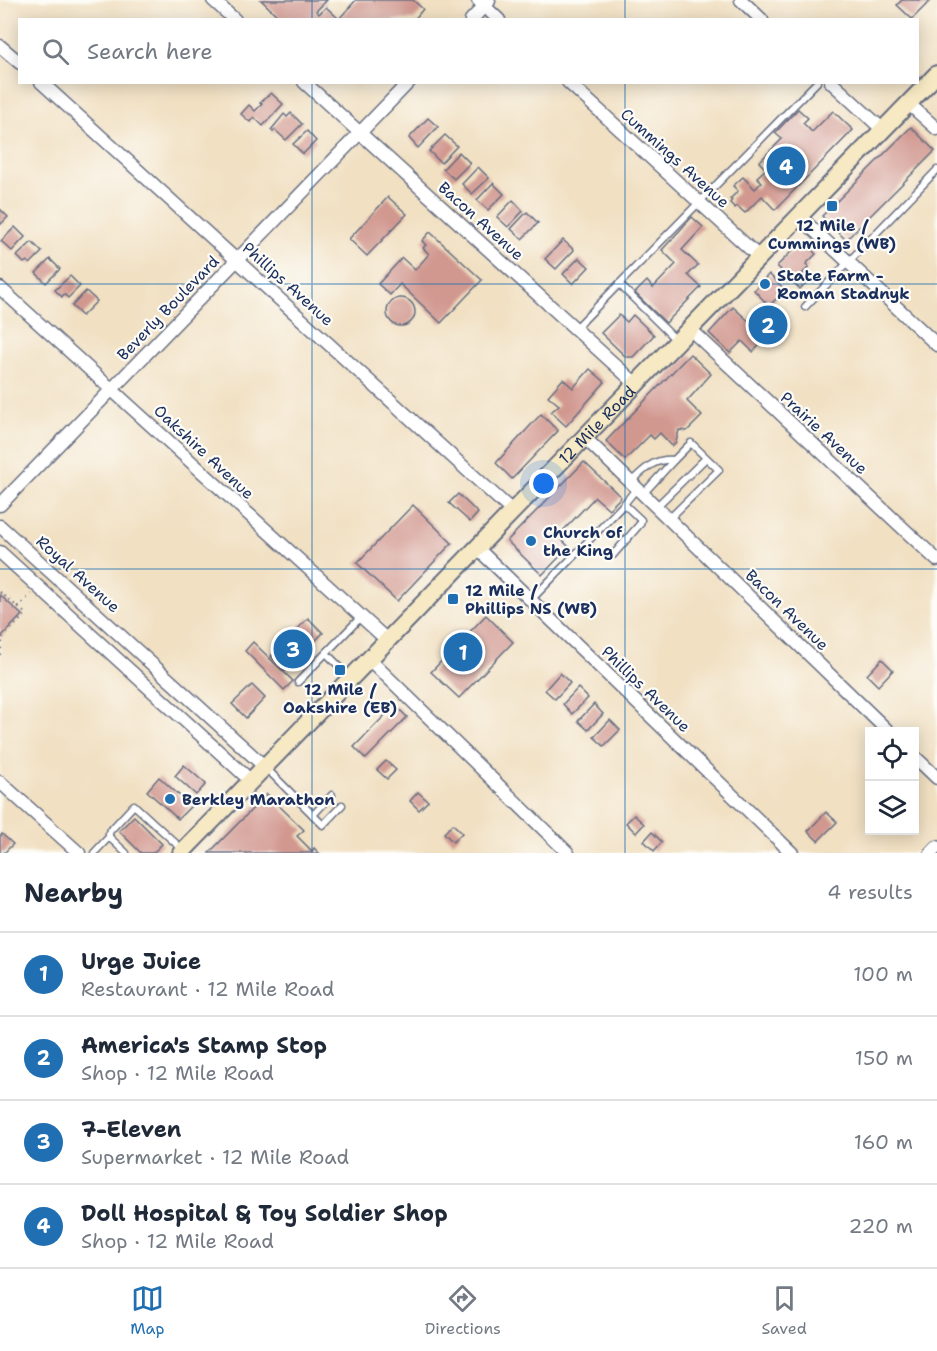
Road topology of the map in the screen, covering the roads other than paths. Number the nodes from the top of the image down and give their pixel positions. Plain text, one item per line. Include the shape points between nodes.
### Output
1 (213, 0) edge
2 (741, 0) edge
3 (484, 2) edge
4 (233, 18) edge
5 (472, 18) edge
6 (497, 18) edge
7 (760, 18) edge
8 (0, 46) edge
9 (18, 61) edge
10 (937, 74) edge
11 (42, 84) edge
12 (306, 84) edge
13 (408, 84) edge
14 (570, 84) edge
15 (816, 84) edge
16 (833, 84) edge
17 (909, 104) junction
18 (937, 129) edge
19 (883, 130) junction
20 (360, 133) junction
21 (937, 170) edge
22 (700, 203) junction
23 (799, 216) junction
24 (759, 257) junction
25 (237, 260) junction
26 (849, 261) junction
27 (619, 284) junction
28 (0, 288) edge
29 (805, 307) dead end
30 (575, 329) junction
31 (690, 329) junction
32 (678, 341) junction
33 (937, 345) edge
34 (636, 384) junction
35 (112, 390) junction
36 (584, 437) junction
37 (706, 458) junction
38 (674, 460) junction
39 (637, 488) junction
40 (624, 504) junction
41 (0, 505) edge
42 (656, 507) junction
43 (512, 512) junction
44 (669, 519) junction
45 (0, 525) edge
46 (477, 548) junction
47 (0, 552) edge
48 (614, 555) dead end
49 (937, 560) edge
50 (530, 600) junction
51 (361, 617) junction
52 (387, 640) junction
53 (134, 648) junction
54 (326, 653) junction
55 (369, 658) junction
56 (120, 662) junction
57 (351, 677) junction
58 (298, 682) dead end
59 (884, 727) edge
60 (919, 760) edge
61 (265, 767) junction
62 (937, 778) edge
63 (251, 781) junction
64 (0, 782) edge
65 (332, 795) dead end
66 (342, 805) dead end
67 (313, 815) junction
68 (109, 837) junction
69 (937, 847) edge
70 (182, 852) edge
71 (79, 853) edge
72 (94, 853) edge
73 (126, 853) edge
74 (568, 853) edge
75 (792, 853) edge
76 (931, 853) edge

1 - 4 street
2 - 7 street
3 - 5 street
3 - 6 street
8 - 9 street
10 - 17 main road, 12 Mile Road
11 - 25 street, Phillips Avenue
12 - 20 street, Bacon Avenue
13 - 20 street, Beverly Boulevard
14 - 22 street, Cummings Avenue
15 - 22 lane
16 - 19 street
17 - 18 street
17 - 19 main road, 12 Mile Road
19 - 23 main road, 12 Mile Road
20 - 25 street, Beverly Boulevard
20 - 30 street, Bacon Avenue
21 - 26 lane
22 - 24 street, Cummings Avenue
22 - 27 lane
23 - 24 main road, 12 Mile Road
23 - 26 street
24 - 31 main road, 12 Mile Road
25 - 35 street, Beverly Boulevard
25 - 43 street, Phillips Avenue
26 - 29 lane
26 - 33 street
27 - 30 lane
27 - 32 lane
28 - 35 street, Oakshire Avenue
30 - 34 street, Bacon Avenue
31 - 32 main road, 12 Mile Road
31 - 49 street, Prairie Avenue
32 - 34 main road, 12 Mile Road
34 - 36 main road, 12 Mile Road
35 - 41 street, Beverly Boulevard
35 - 51 street, Oakshire Avenue
36 - 39 street, Bacon Avenue
36 - 43 main road, 12 Mile Road
37 - 38 lane via 691,443
37 - 42 lane
37 - 44 lane via 718,470
38 - 39 lane
38 - 39 lane via 661,459 648,465
39 - 40 lane
39 - 42 street, Bacon Avenue
40 - 48 lane via 641,520
40 - 50 lane
42 - 44 street, Bacon Avenue
43 - 46 main road, 12 Mile Road
44 - 59 street, Bacon Avenue
45 - 53 street, Royal Avenue
46 - 50 street, Phillips Avenue
46 - 52 main road, 12 Mile Road
47 - 56 street
50 - 75 street, Phillips Avenue
51 - 52 street, Oakshire Avenue
51 - 54 lane
52 - 55 main road, 12 Mile Road
53 - 56 street via 120,652
53 - 61 street, Royal Avenue
54 - 57 lane
54 - 58 lane
55 - 57 main road, 12 Mile Road
55 - 74 street
56 - 63 street
57 - 61 main road, 12 Mile Road
60 - 62 street
61 - 63 main road, 12 Mile Road
61 - 67 lane
63 - 70 main road, 12 Mile Road
64 - 71 street
65 - 67 lane
66 - 67 lane via 323,825
68 - 70 lane via 109,832 134,805
68 - 72 lane
68 - 73 lane
69 - 76 street

